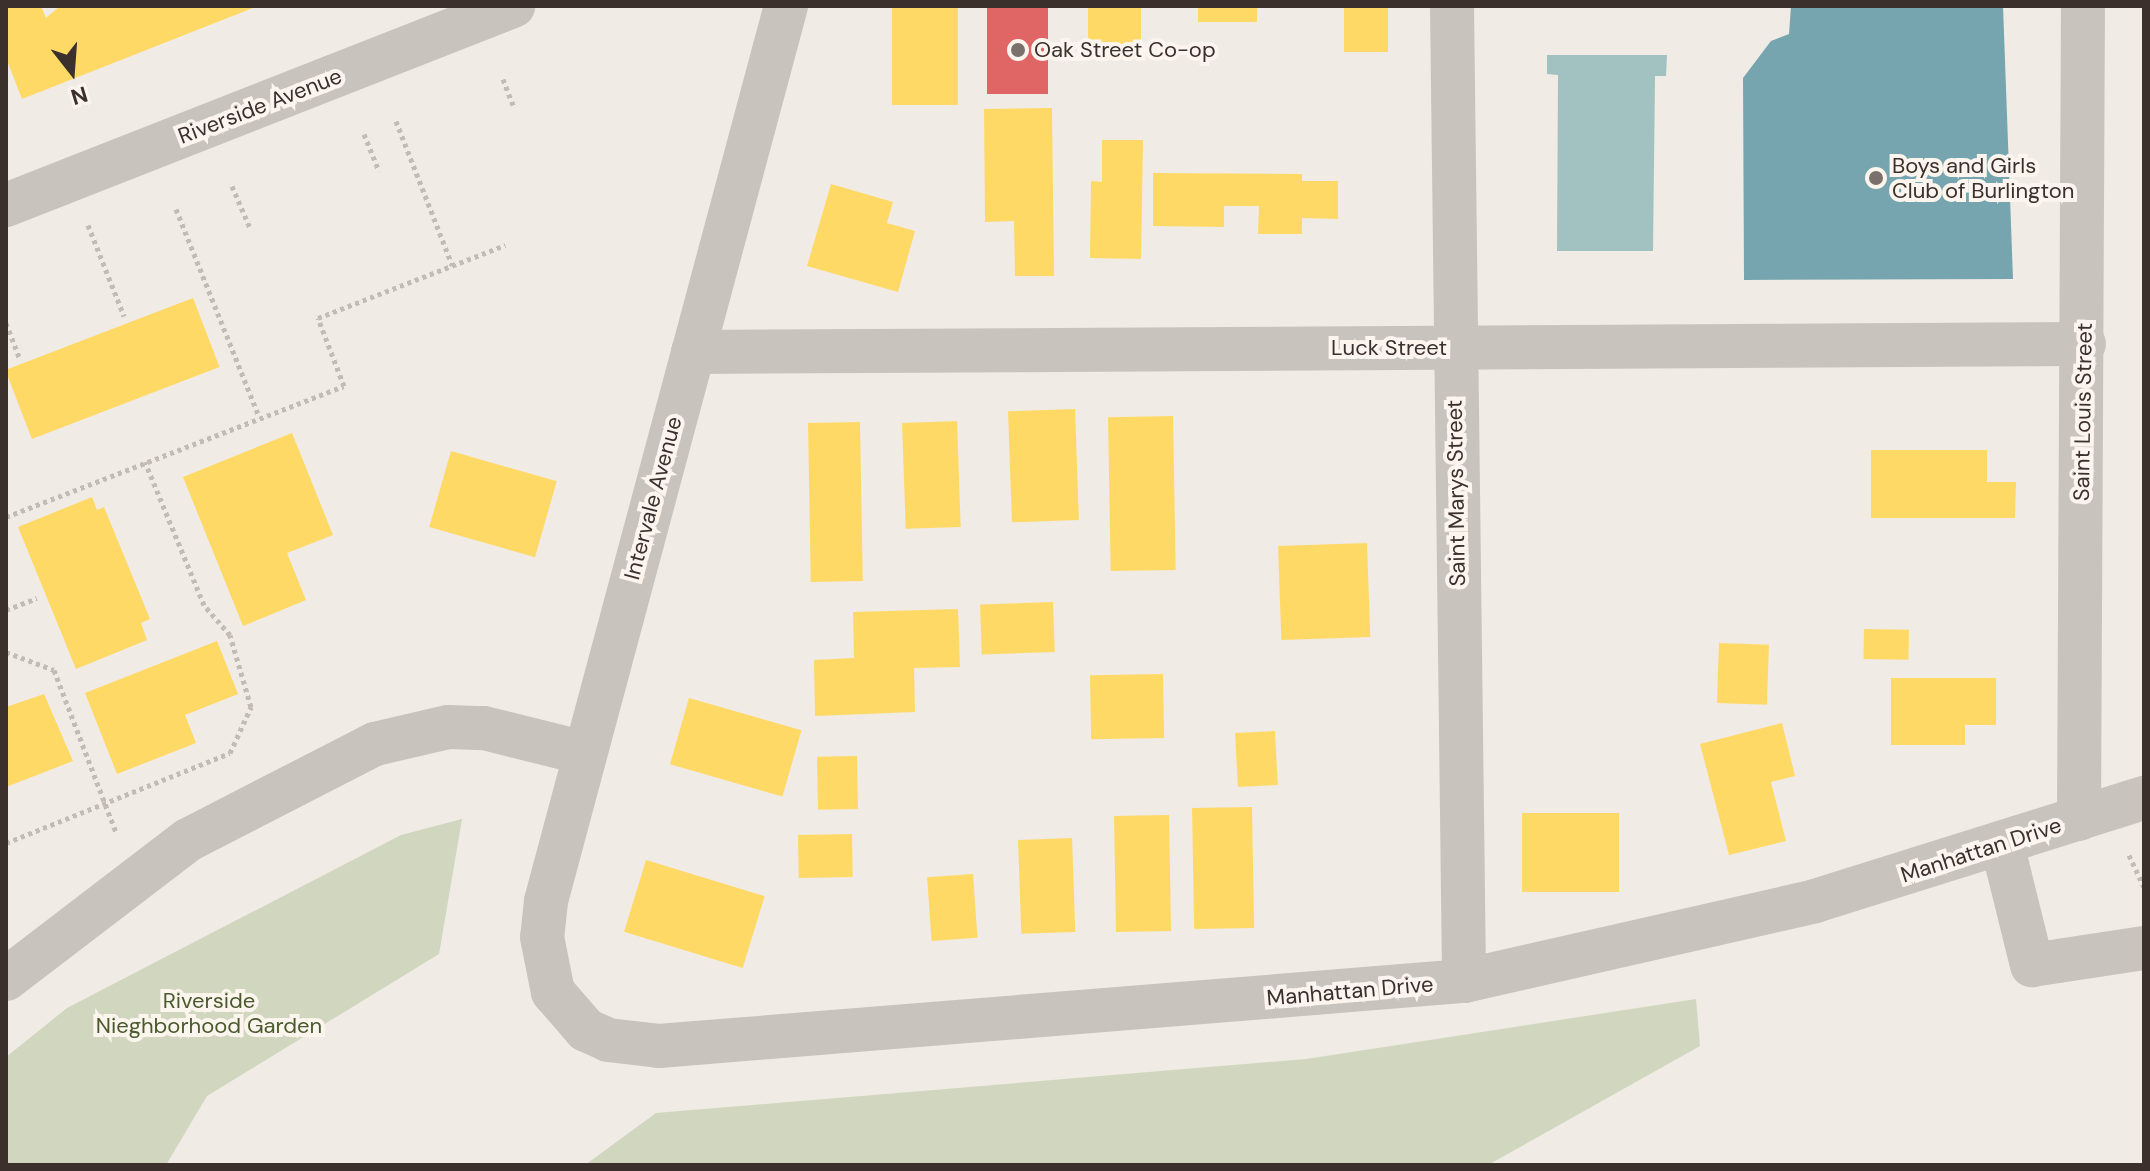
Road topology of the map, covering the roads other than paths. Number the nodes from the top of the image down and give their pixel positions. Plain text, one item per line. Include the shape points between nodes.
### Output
1 (513, 6) edge
2 (786, 6) edge
3 (1452, 6) edge
4 (2083, 6) edge
5 (6, 205) edge
6 (2084, 344) junction
7 (1454, 348) junction
8 (693, 352) junction
9 (584, 753) junction
10 (2144, 798) edge
11 (2079, 819) junction
12 (2002, 844) junction
13 (2144, 948) edge
14 (6, 979) edge
15 (1464, 981) junction
16 (553, 992) joint

1 - 5 street, Riverside Avenue
2 - 8 street, Intervale Avenue
3 - 7 street, Saint Marys Street
4 - 6 street, Saint Louis Street
6 - 7 street, Luck Street
6 - 11 street, Saint Louis Street
7 - 8 street, Luck Street
7 - 15 street, Saint Marys Street
8 - 9 street, Intervale Avenue
9 - 14 street via 484,728 448,727 375,744 302,776 133,878
9 - 16 street, Intervale Avenue via 546,901 542,937
10 - 11 street, Manhattan Drive
11 - 12 street, Manhattan Drive
12 - 13 street via 2032,965
12 - 15 street, Manhattan Drive via 1719,927
15 - 16 street, Manhattan Drive via 659,1046 608,1040 586,1030

